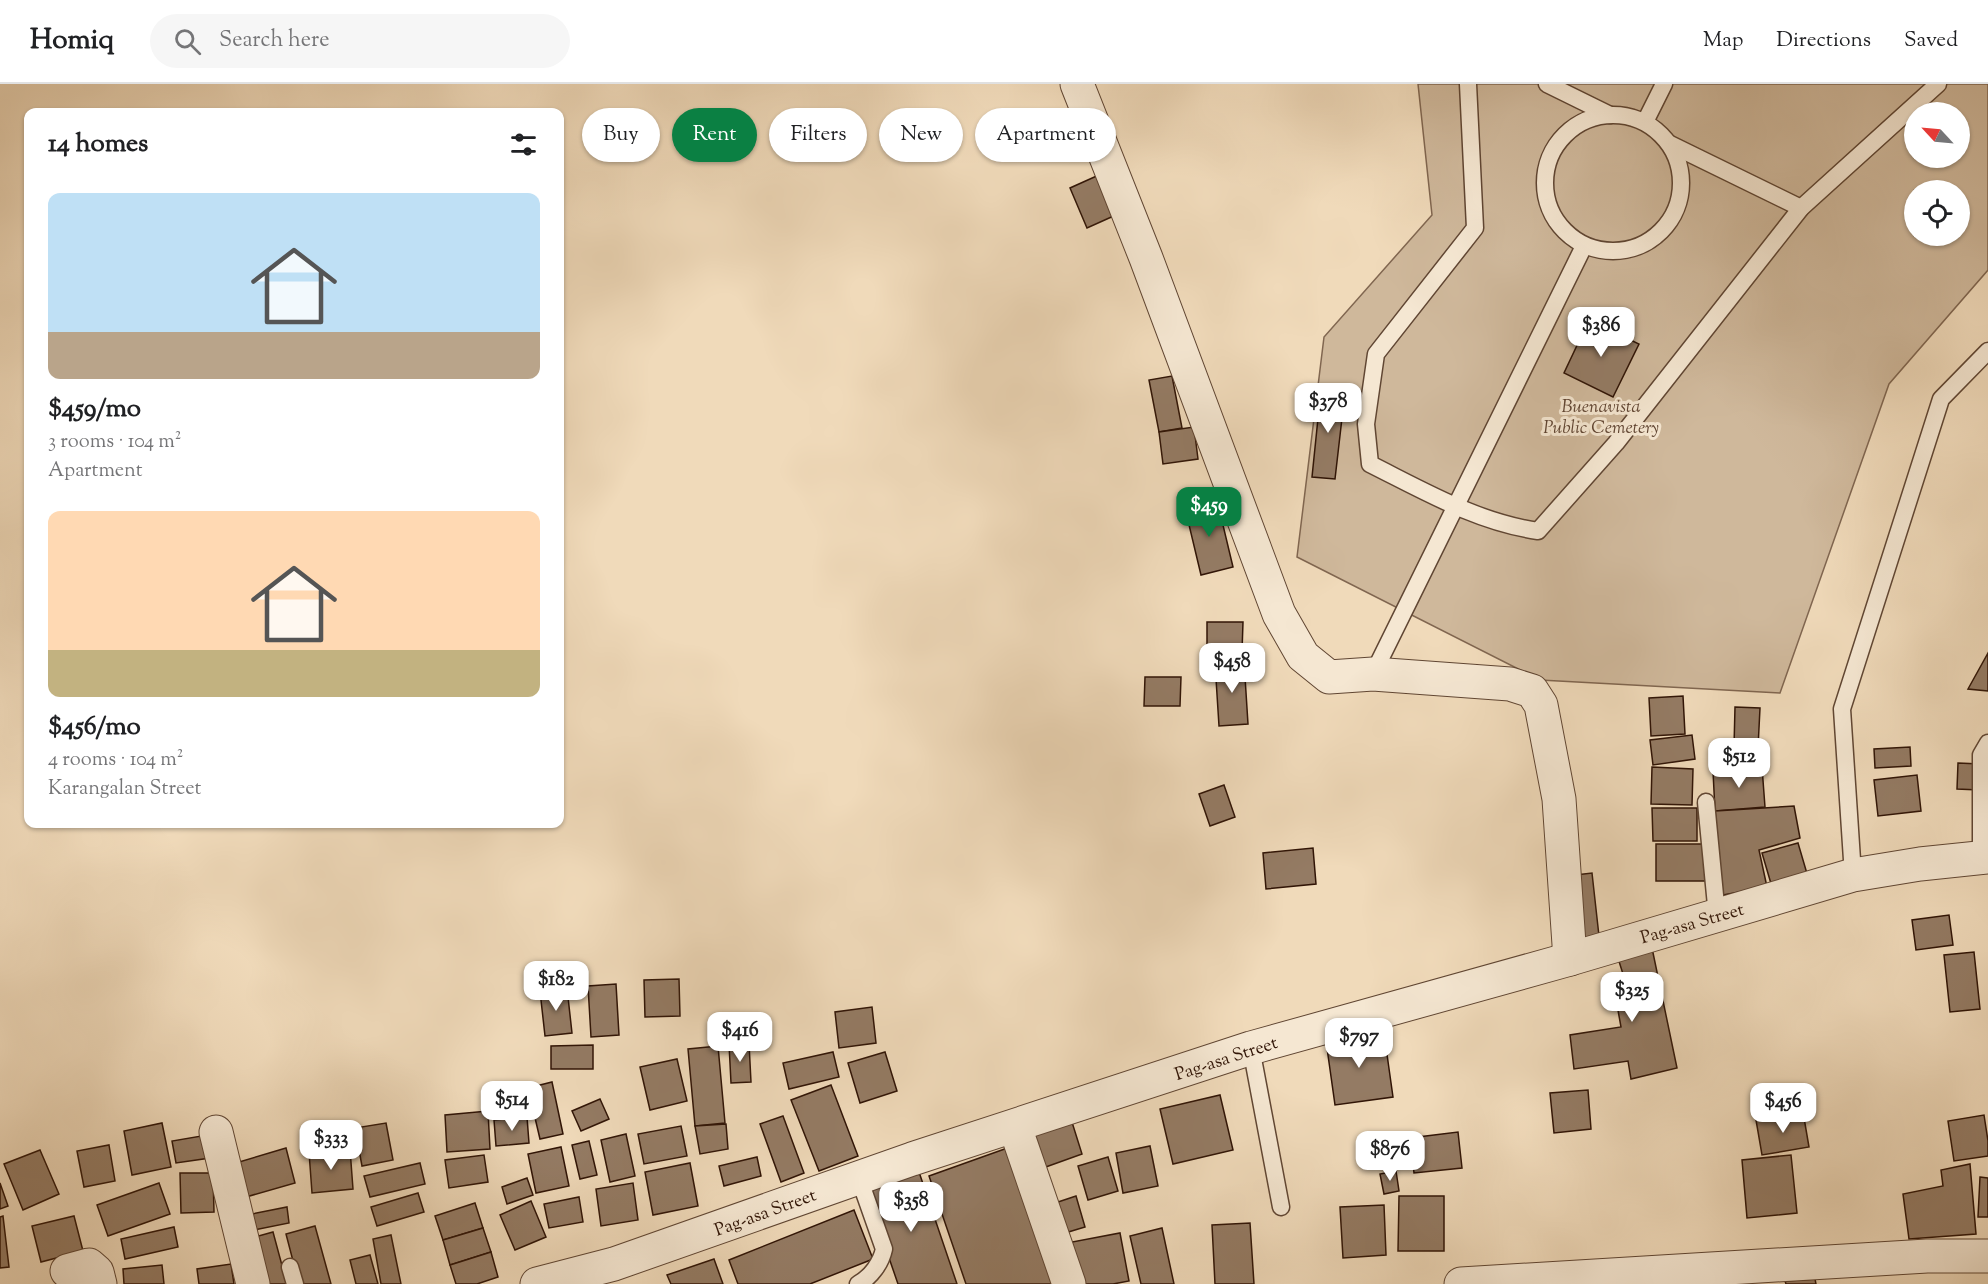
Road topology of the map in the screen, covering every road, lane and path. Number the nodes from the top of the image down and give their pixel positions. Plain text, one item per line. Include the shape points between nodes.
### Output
1 (1077, 84) edge
2 (1468, 84) edge
3 (1547, 84) edge
4 (1664, 84) edge
5 (1938, 84) edge
6 (1610, 115) junction
7 (1645, 122) junction
8 (1670, 144) junction
9 (1801, 208) junction
10 (1584, 246) junction
11 (1988, 351) edge
12 (1455, 507) junction
13 (1373, 674) junction
14 (1988, 743) edge
15 (1706, 802) dead end
16 (1985, 857) edge
17 (1853, 875) junction
18 (1717, 916) junction
19 (1570, 958) junction
20 (1251, 1048) junction
21 (1015, 1127) junction
22 (216, 1132) dead end
23 (859, 1178) junction
24 (1281, 1207) dead end
25 (1988, 1256) edge
26 (290, 1267) dead end
27 (67, 1271) dead end
28 (619, 1274) edge
29 (100, 1284) edge
30 (252, 1284) edge
31 (295, 1284) edge
32 (537, 1284) edge
33 (858, 1284) edge
34 (1068, 1284) edge
35 (1461, 1284) edge

1 - 13 street via 1279,614 1303,656 1329,677
2 - 12 lane via 1474,228 1376,354 1366,424 1370,464
3 - 6 lane
4 - 7 lane
5 - 9 lane
6 - 7 lane
6 - 10 lane via 1587,120 1568,132 1554,149 1546,171 1552,215 1566,233
7 - 8 lane
8 - 9 lane
8 - 10 lane via 1680,164 1682,186 1677,208 1666,227 1649,242 1628,251 1606,252
9 - 12 lane via 1616,443 1538,531 1513,528
10 - 12 lane
11 - 17 lane via 1941,399 1842,709
12 - 13 lane
13 - 19 street via 1510,684 1532,691 1541,705 1559,800
14 - 16 lane via 1981,755
15 - 18 lane
16 - 17 street, Pag-asa Street
17 - 18 street, Pag-asa Street
18 - 19 street, Pag-asa Street
19 - 20 street, Pag-asa Street
20 - 21 street, Pag-asa Street
20 - 24 lane
21 - 23 street, Pag-asa Street
21 - 34 street
22 - 30 street
23 - 28 street, Pag-asa Street
23 - 33 lane via 884,1249 873,1272
25 - 35 street via 1927,1256
26 - 31 lane
27 - 29 street via 89,1265 97,1272
28 - 32 street, Pag-asa Street

